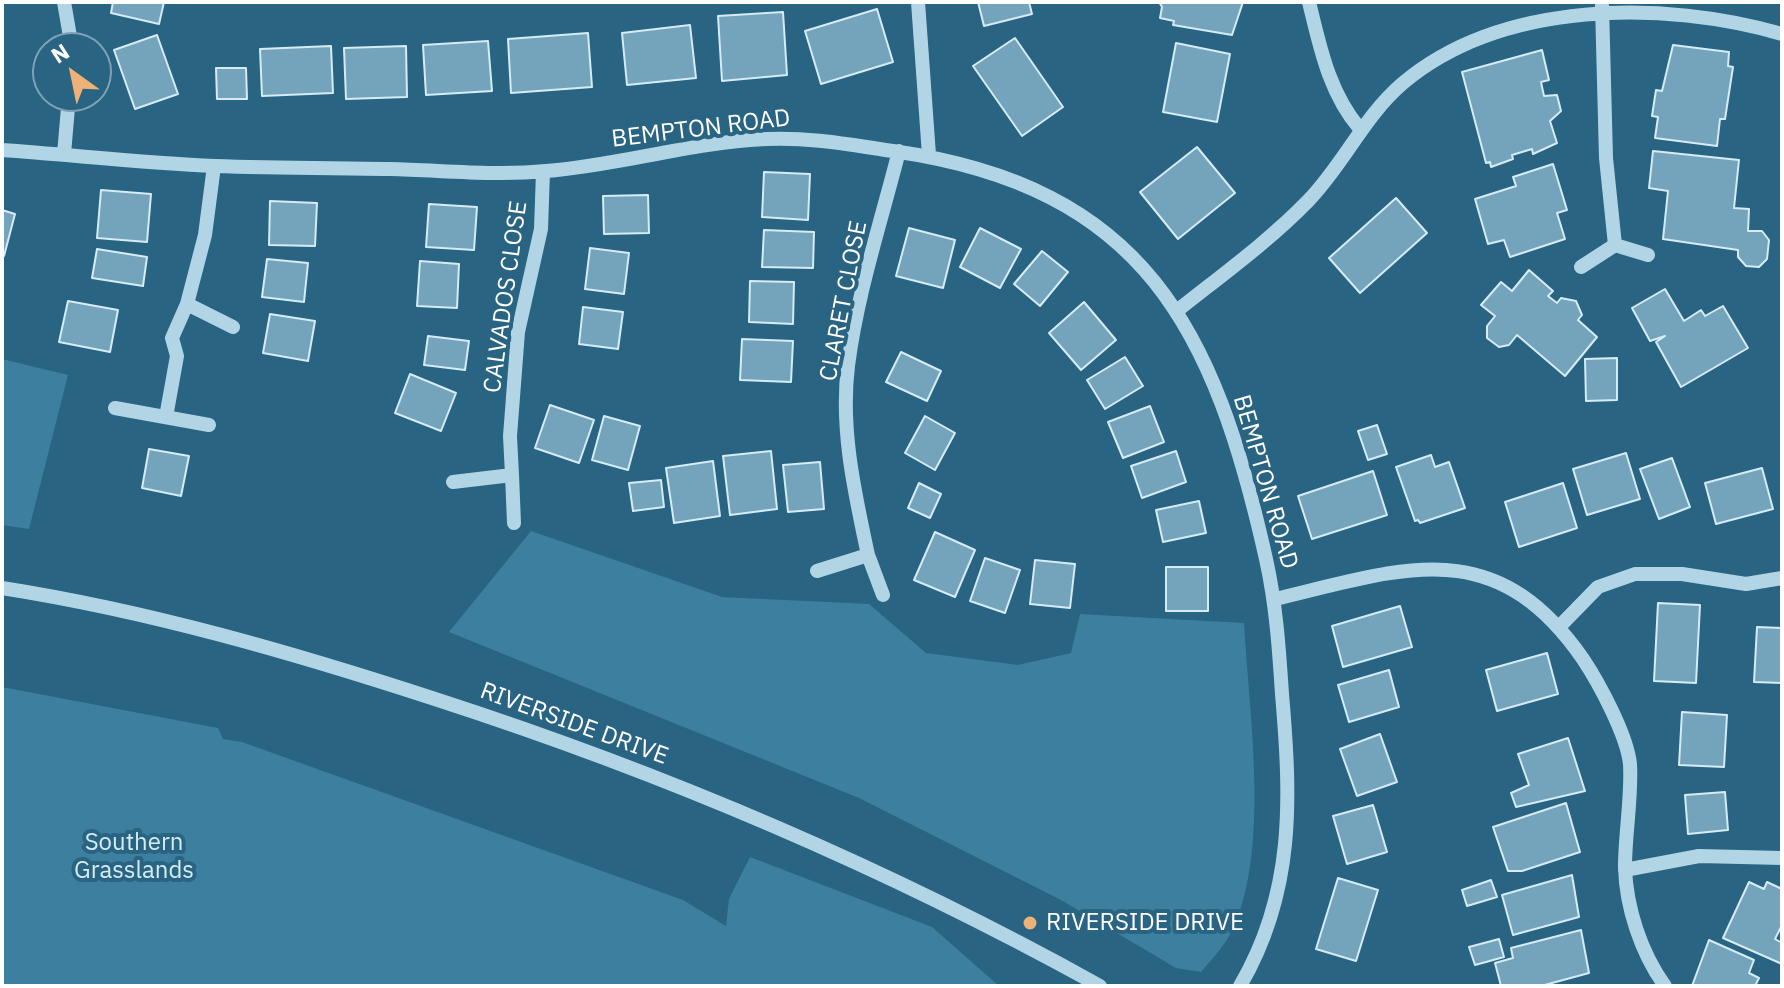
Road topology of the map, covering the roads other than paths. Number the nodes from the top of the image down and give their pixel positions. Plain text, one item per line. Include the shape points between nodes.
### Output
1 (64, 2) edge
2 (918, 2) edge
3 (1309, 2) edge
4 (1602, 5) junction
5 (69, 32) edge
6 (1782, 34) edge
7 (68, 112) edge
8 (1360, 129) junction
9 (2, 150) edge
10 (899, 151) junction
11 (64, 154) junction
12 (929, 155) junction
13 (214, 166) junction
14 (543, 172) junction
15 (1615, 245) junction
16 (1648, 255) dead end
17 (1581, 267) dead end
18 (187, 304) junction
19 (1178, 310) junction
20 (233, 327) dead end
21 (115, 408) dead end
22 (166, 417) junction
23 (209, 425) dead end
24 (512, 475) junction
25 (453, 482) dead end
26 (514, 523) dead end
27 (868, 555) junction
28 (817, 571) dead end
29 (1782, 578) edge
30 (2, 588) edge
31 (883, 595) dead end
32 (1275, 599) junction
33 (1560, 626) junction
34 (1782, 858) edge
35 (1625, 870) junction
36 (1100, 986) edge
37 (1240, 986) edge
38 (1665, 986) edge

1 - 5 street
2 - 12 street
3 - 8 street via 1325,66
4 - 6 street via 1686,8
4 - 8 street via 1540,13 1444,52 1402,84
4 - 15 street via 1606,158
7 - 11 street
8 - 19 street via 1308,201
9 - 11 street, BEMPTON ROAD
10 - 12 street, BEMPTON ROAD
10 - 14 street, BEMPTON ROAD via 820,139 764,139
10 - 27 street, CLARET CLOSE via 848,368 847,428
11 - 13 street, BEMPTON ROAD
12 - 19 street, BEMPTON ROAD via 1008,176 1060,200 1108,232
13 - 14 street, BEMPTON ROAD
13 - 18 street via 205,235
14 - 24 street, CALVADOS CLOSE via 541,229 518,332
15 - 16 street
15 - 17 street
18 - 20 street
18 - 22 street via 172,338 177,356
19 - 32 street, BEMPTON ROAD via 1230,433
21 - 22 street
22 - 23 street
24 - 25 street
24 - 26 street, CALVADOS CLOSE
27 - 28 street
27 - 31 street, CLARET CLOSE
29 - 33 street via 1746,584 1682,574 1635,574 1598,587
30 - 36 street, RIVERSIDE DRIVE via 237,640 580,746 899,879
32 - 33 street via 1427,566 1493,581 1528,597
32 - 37 street, BEMPTON ROAD via 1289,806 1273,918
33 - 35 street via 1602,687 1630,761
34 - 35 street via 1699,856
35 - 38 street via 1636,929

